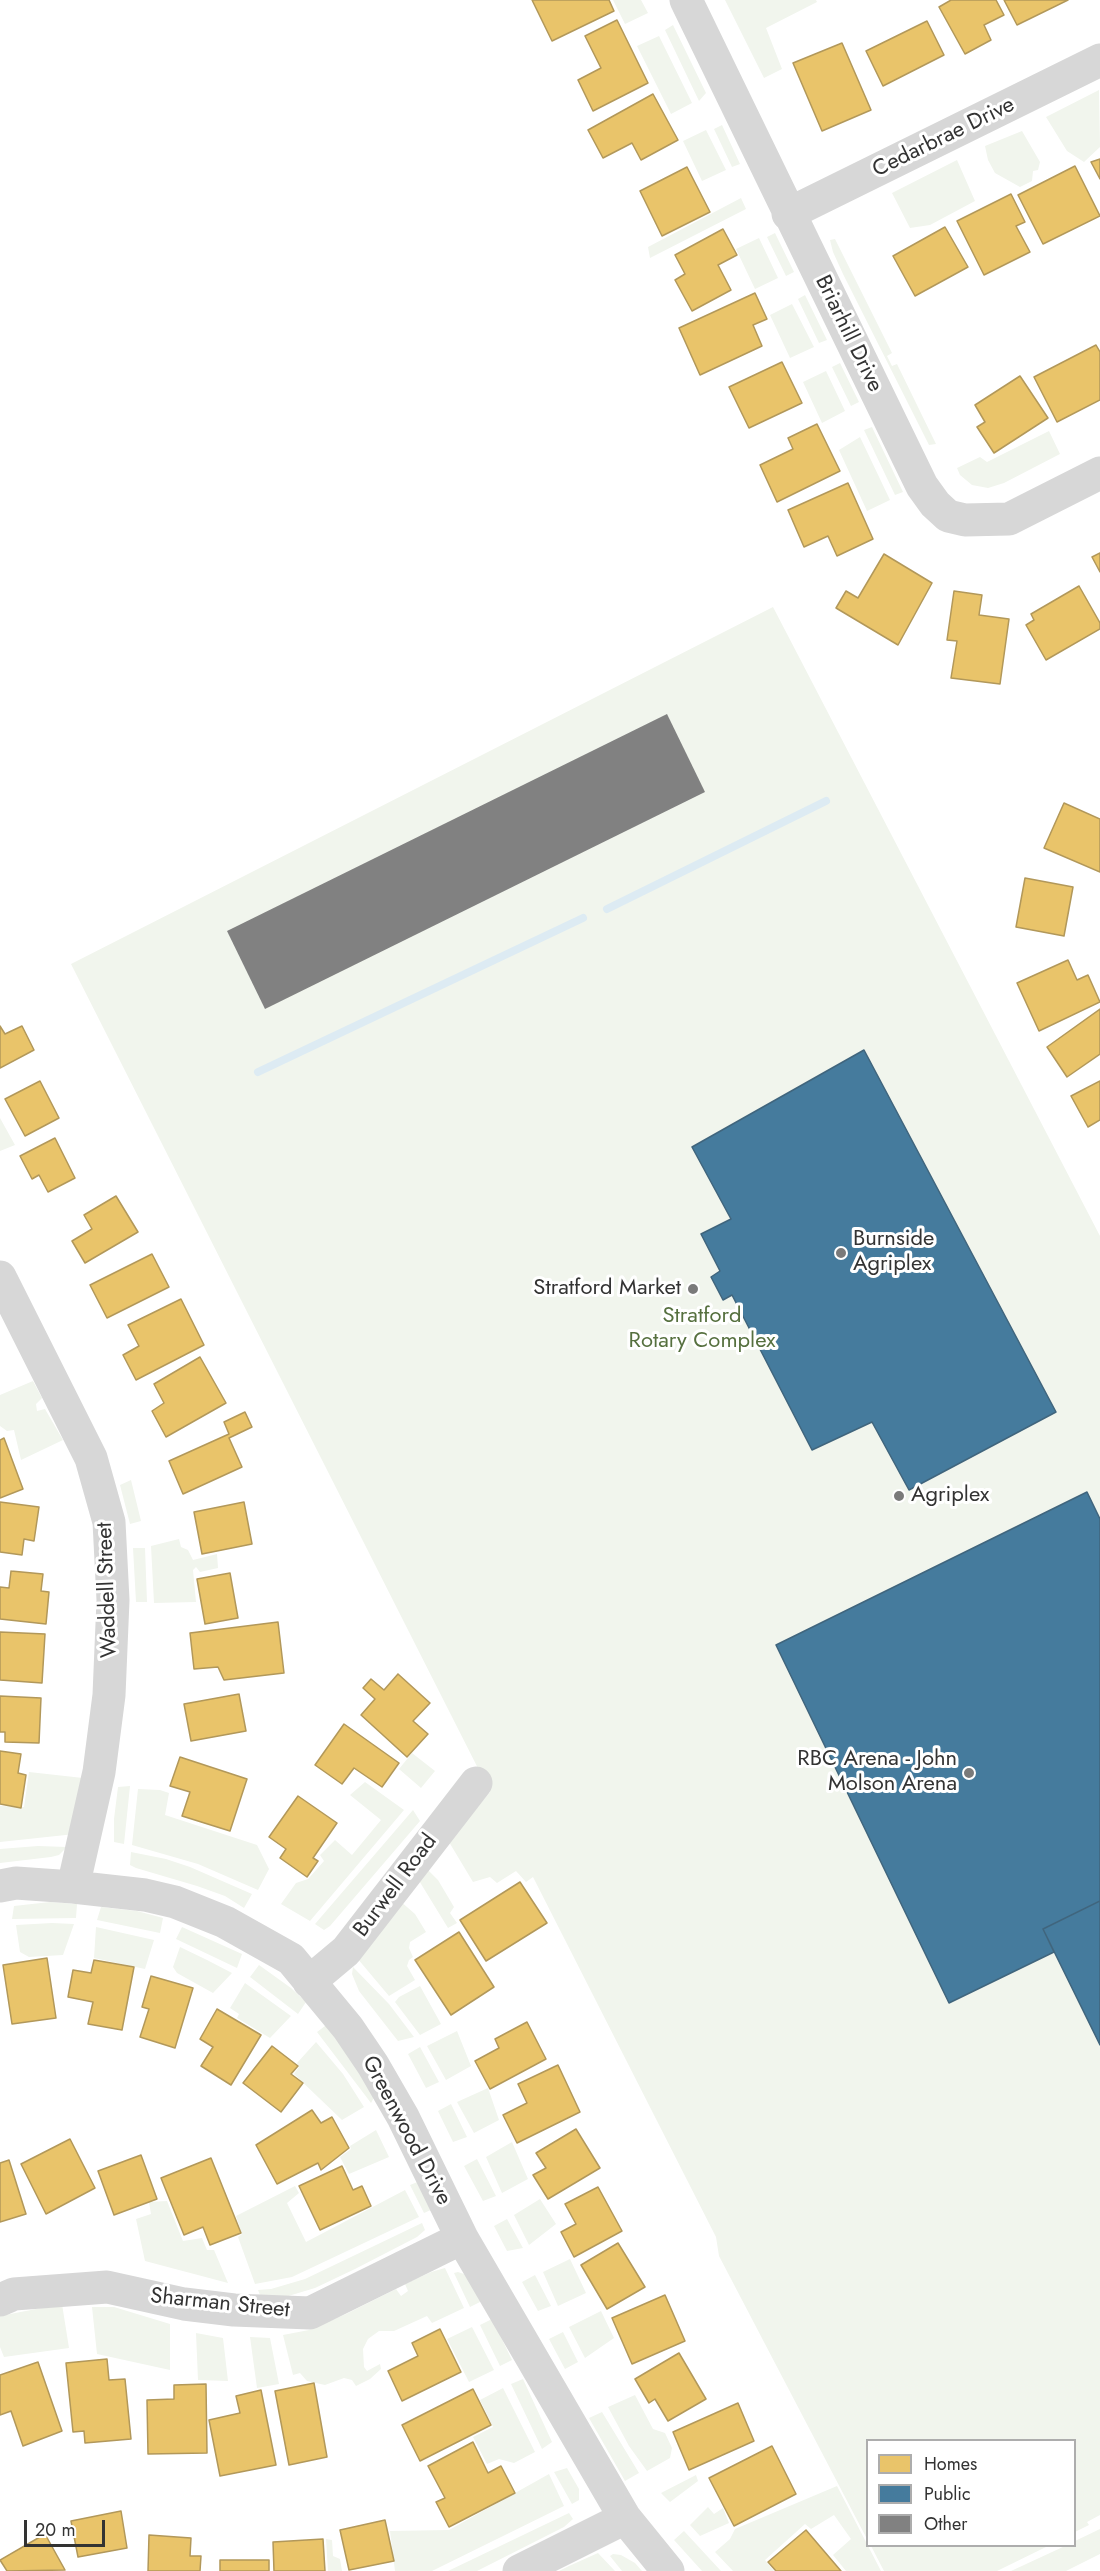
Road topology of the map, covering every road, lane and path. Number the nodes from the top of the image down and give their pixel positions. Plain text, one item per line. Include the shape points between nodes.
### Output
1 (686, 0) edge
2 (1100, 60) edge
3 (788, 214) junction
4 (1100, 473) edge
5 (0, 1277) edge
6 (476, 1783) dead end
7 (0, 1886) edge
8 (73, 1887) junction
9 (309, 1982) junction
10 (462, 2238) junction
11 (0, 2300) edge
12 (625, 2518) junction
13 (519, 2571) edge
14 (668, 2571) edge

1 - 3 street, Briarhill Drive
2 - 3 street, Cedarbrae Drive
3 - 4 street, Briarhill Drive via 922,486 948,516 965,520 1009,519
5 - 8 street, Waddell Street via 92,1458 109,1522 113,1600 109,1695 99,1772
6 - 9 street, Burwell Road via 346,1951
7 - 8 street, Greenwood Drive via 16,1883
8 - 9 street, Greenwood Drive via 145,1895 225,1922 291,1959
9 - 10 street, Greenwood Drive via 373,2065 404,2117
10 - 11 street, Sharman Street via 310,2313 184,2304 107,2287 14,2294
10 - 12 street, Greenwood Drive
12 - 13 street
12 - 14 street, Greenwood Drive

